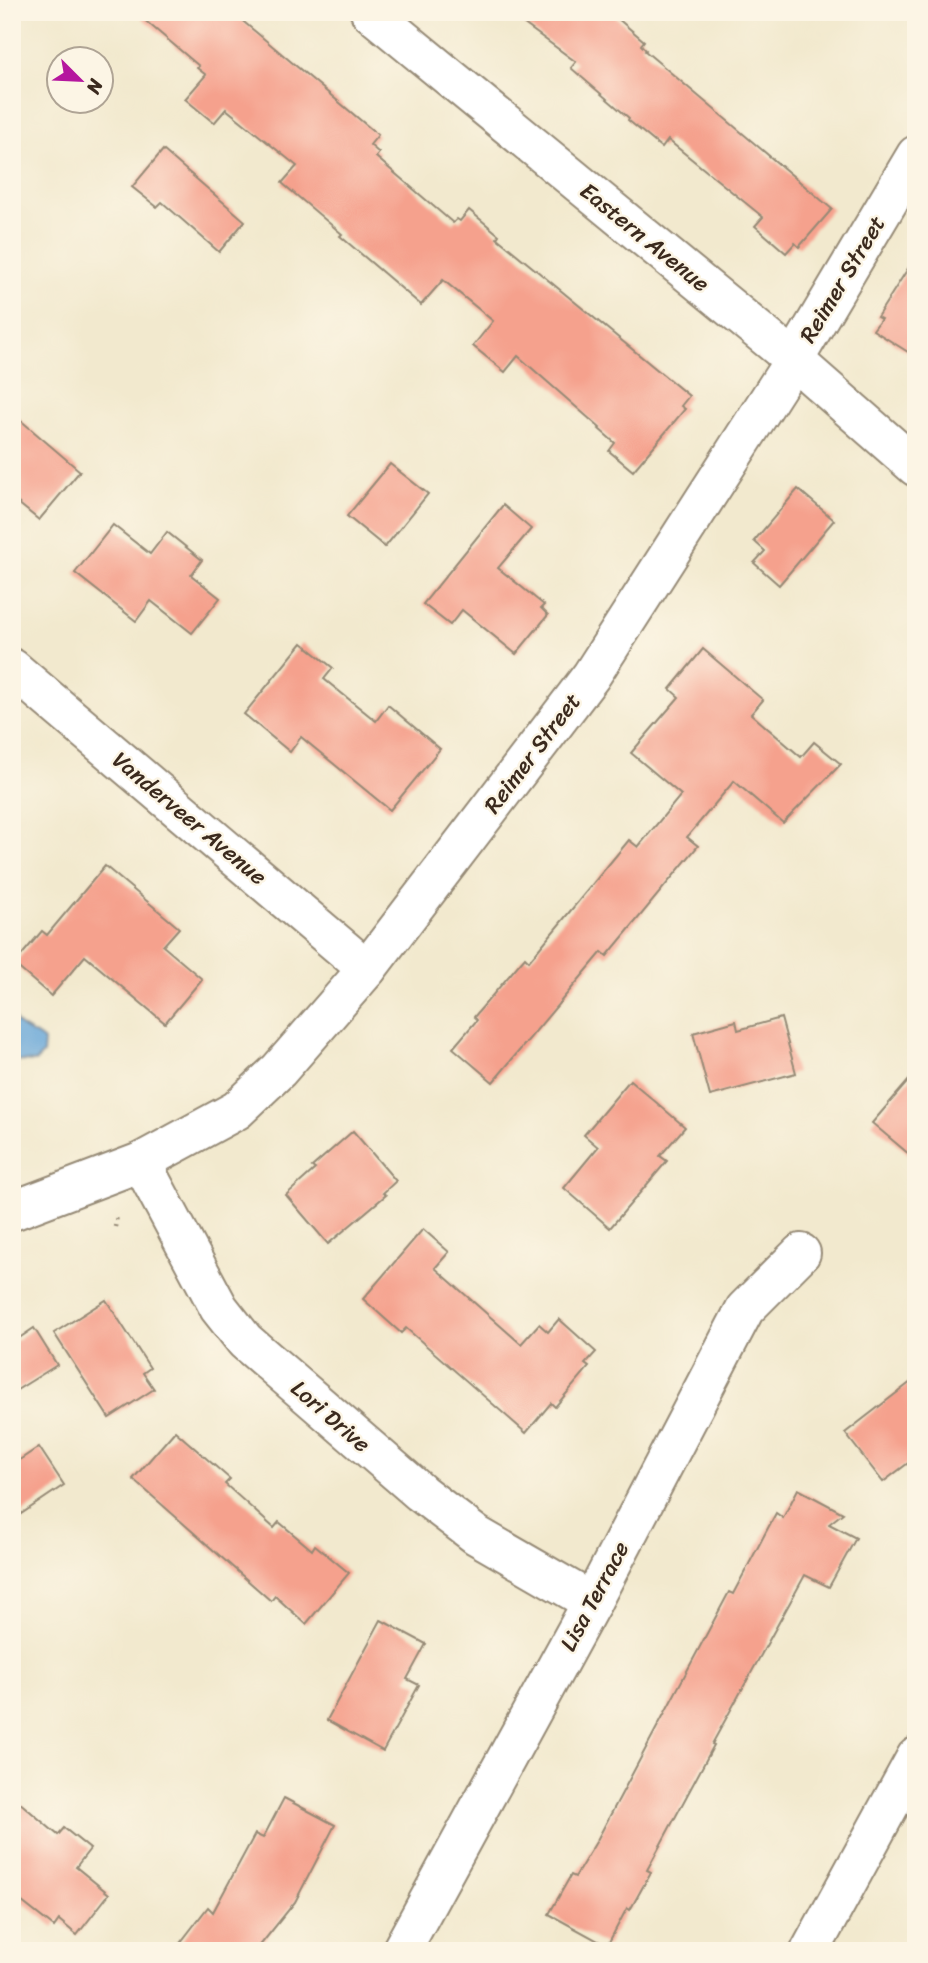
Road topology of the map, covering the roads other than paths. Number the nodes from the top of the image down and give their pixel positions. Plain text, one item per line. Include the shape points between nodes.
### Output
1 (370, 12) edge
2 (916, 155) edge
3 (794, 360) junction
4 (916, 467) edge
5 (12, 668) edge
6 (367, 969) junction
7 (141, 1162) junction
8 (12, 1211) edge
9 (801, 1253) dead end
10 (592, 1602) junction
11 (916, 1757) edge
12 (401, 1951) edge
13 (810, 1951) edge

1 - 3 street, Eastern Avenue
2 - 3 street, Reimer Street
3 - 4 street, Eastern Avenue
3 - 6 street, Reimer Street via 590,676
5 - 6 street, Vanderveer Avenue
6 - 7 street, Reimer Street via 279,1070 237,1110
7 - 8 street, Reimer Street
7 - 10 street, Lori Drive via 219,1308 245,1341 421,1493 477,1535
9 - 10 street, Lisa Terrace via 746,1310
10 - 12 street, Lisa Terrace
11 - 13 street

